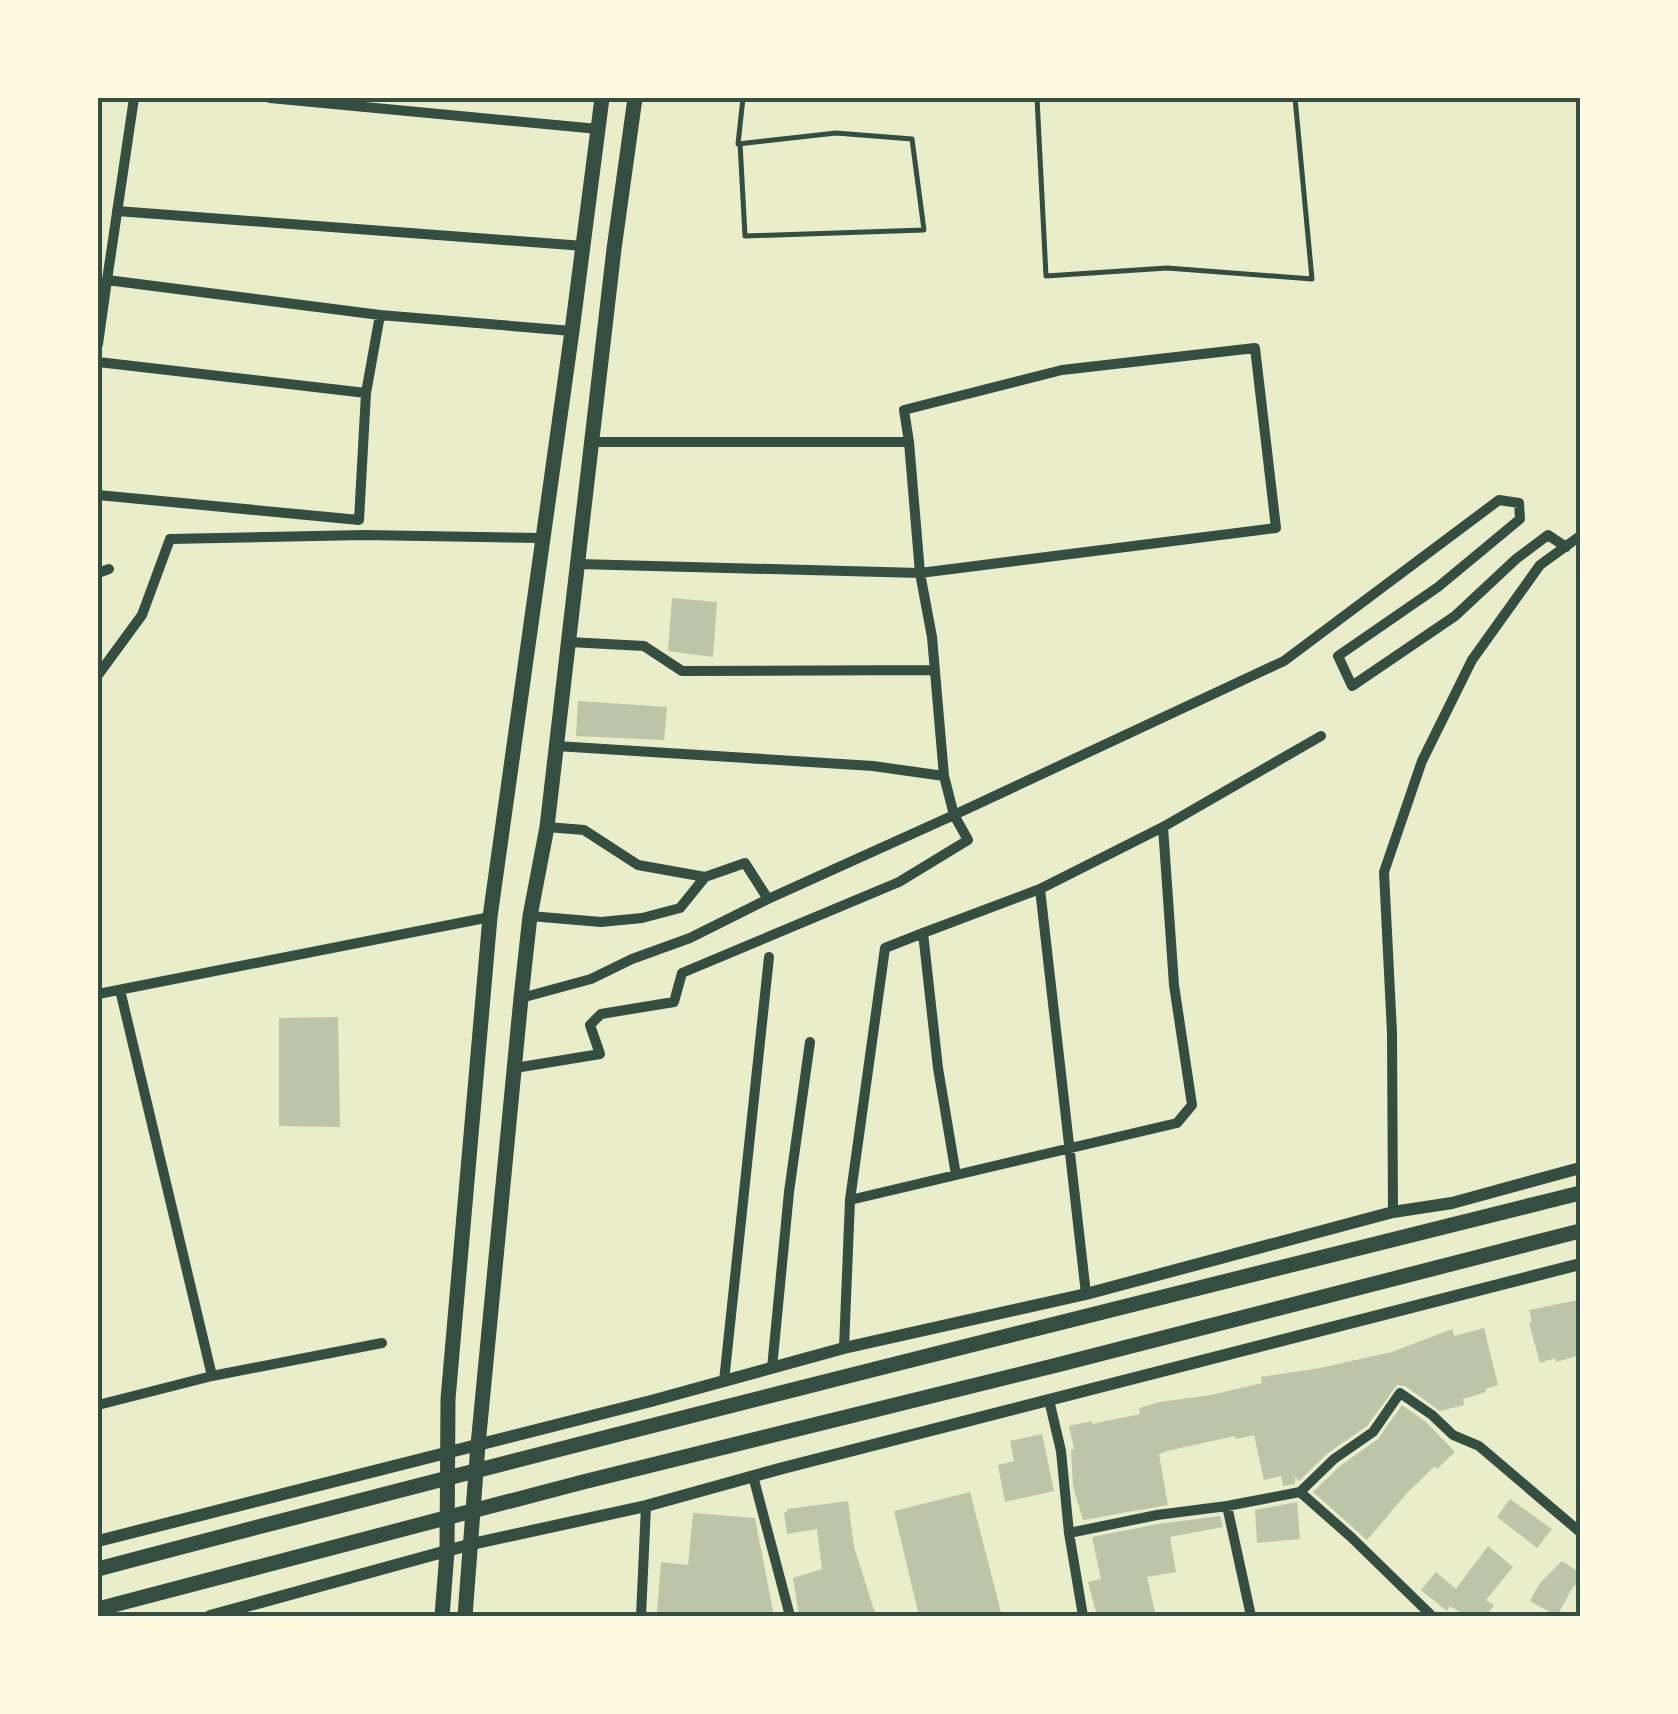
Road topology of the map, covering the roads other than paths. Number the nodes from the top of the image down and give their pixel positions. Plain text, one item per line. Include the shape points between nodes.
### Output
1 (134, 98) edge
2 (270, 98) edge
3 (602, 98) edge
4 (635, 98) edge
5 (743, 98) edge
6 (1037, 98) edge
7 (1296, 98) edge
8 (598, 129) junction
9 (630, 133) junction
10 (740, 143) junction
11 (117, 212) junction
12 (584, 246) junction
13 (106, 280) junction
14 (380, 315) junction
15 (572, 330) junction
16 (98, 344) edge
17 (98, 362) edge
18 (366, 392) junction
19 (592, 442) junction
20 (909, 442) junction
21 (98, 495) edge
22 (1580, 536) edge
23 (542, 538) junction
24 (1566, 547) junction
25 (578, 564) junction
26 (920, 574) junction
27 (569, 642) junction
28 (936, 670) junction
29 (98, 675) edge
30 (1321, 736) dead end
31 (556, 746) junction
32 (944, 776) junction
33 (954, 814) junction
34 (1163, 826) junction
35 (547, 827) junction
36 (705, 877) junction
37 (1040, 889) junction
38 (768, 899) junction
39 (530, 916) junction
40 (490, 917) junction
41 (922, 934) junction
42 (769, 957) dead end
43 (120, 990) junction
44 (98, 994) edge
45 (521, 998) junction
46 (810, 1042) dead end
47 (515, 1068) junction
48 (1070, 1150) junction
49 (1580, 1168) edge
50 (956, 1174) junction
51 (1580, 1194) edge
52 (850, 1200) junction
53 (1392, 1212) junction
54 (1580, 1231) edge
55 (1580, 1264) edge
56 (1086, 1294) junction
57 (382, 1343) dead end
58 (844, 1348) junction
59 (772, 1368) junction
60 (212, 1376) junction
61 (724, 1381) junction
62 (1049, 1400) junction
63 (98, 1406) edge
64 (478, 1445) junction
65 (447, 1453) junction
66 (753, 1476) junction
67 (1300, 1492) junction
68 (646, 1506) junction
69 (1227, 1506) junction
70 (1580, 1532) edge
71 (1069, 1533) junction
72 (98, 1541) edge
73 (472, 1544) junction
74 (447, 1552) junction
75 (98, 1569) edge
76 (98, 1609) edge
77 (210, 1616) edge
78 (442, 1616) edge
79 (465, 1616) edge
80 (641, 1616) edge
81 (790, 1616) edge
82 (1083, 1616) edge
83 (1251, 1616) edge
84 (1432, 1616) edge

1 - 11 street
2 - 8 street
3 - 8 main road
4 - 9 main road
5 - 10 lane
6 - 7 lane via 1046,276 1167,268 1312,280
8 - 9 main road
8 - 12 main road
9 - 19 main road
10 - 10 lane via 836,133 912,138 924,230 745,236
11 - 12 street
11 - 13 street
12 - 15 main road
13 - 14 street
13 - 16 street
14 - 15 street
14 - 18 street
15 - 23 main road
17 - 18 street
18 - 21 street via 359,520
19 - 20 street
19 - 25 main road
20 - 26 street
20 - 26 street via 904,410 1062,370 1255,348 1276,528
22 - 24 street
23 - 29 street via 170,539 142,615
23 - 40 main road
24 - 33 street via 1548,536 1455,616 1352,686 1338,656 1438,587 1520,519 1518,503 1499,500 1284,661
24 - 53 street via 1540,565 1472,660 1422,761 1384,872
25 - 26 street
25 - 27 main road
26 - 28 street
27 - 28 street via 644,646 682,670
27 - 31 main road
28 - 32 street
30 - 34 street
31 - 32 street
31 - 35 main road
32 - 33 street
33 - 38 street
33 - 47 street via 968,840 899,882 682,973 674,1002 601,1014 590,1025 600,1054
34 - 37 street
34 - 48 street via 1174,985 1192,1105 1177,1123
35 - 36 street via 584,830 638,865
35 - 39 main road
36 - 38 street via 745,863
36 - 39 street via 680,908 642,918
37 - 41 street
37 - 48 street
38 - 45 street via 591,978
39 - 45 main road
40 - 43 street
40 - 65 main road
41 - 50 street
41 - 52 street via 885,948
42 - 61 street
43 - 44 street
43 - 60 street
45 - 47 main road
46 - 59 street
47 - 64 main road
48 - 50 street
48 - 56 street
49 - 53 street
50 - 52 street
51 - 75 main road
52 - 58 street
53 - 56 street
54 - 76 main road
55 - 62 street
56 - 58 street
57 - 60 street
58 - 59 street
59 - 61 street
60 - 63 street
61 - 64 street
62 - 66 street
62 - 71 street
64 - 65 street
64 - 73 main road
65 - 72 street
65 - 74 main road
66 - 68 street
66 - 81 street
67 - 69 street
67 - 70 street via 1373,1432 1400,1392 1453,1435 1479,1446
67 - 84 street
68 - 73 street
68 - 80 street
69 - 71 street
69 - 83 street
71 - 82 street
73 - 74 street
73 - 79 main road
74 - 77 street
74 - 78 main road

